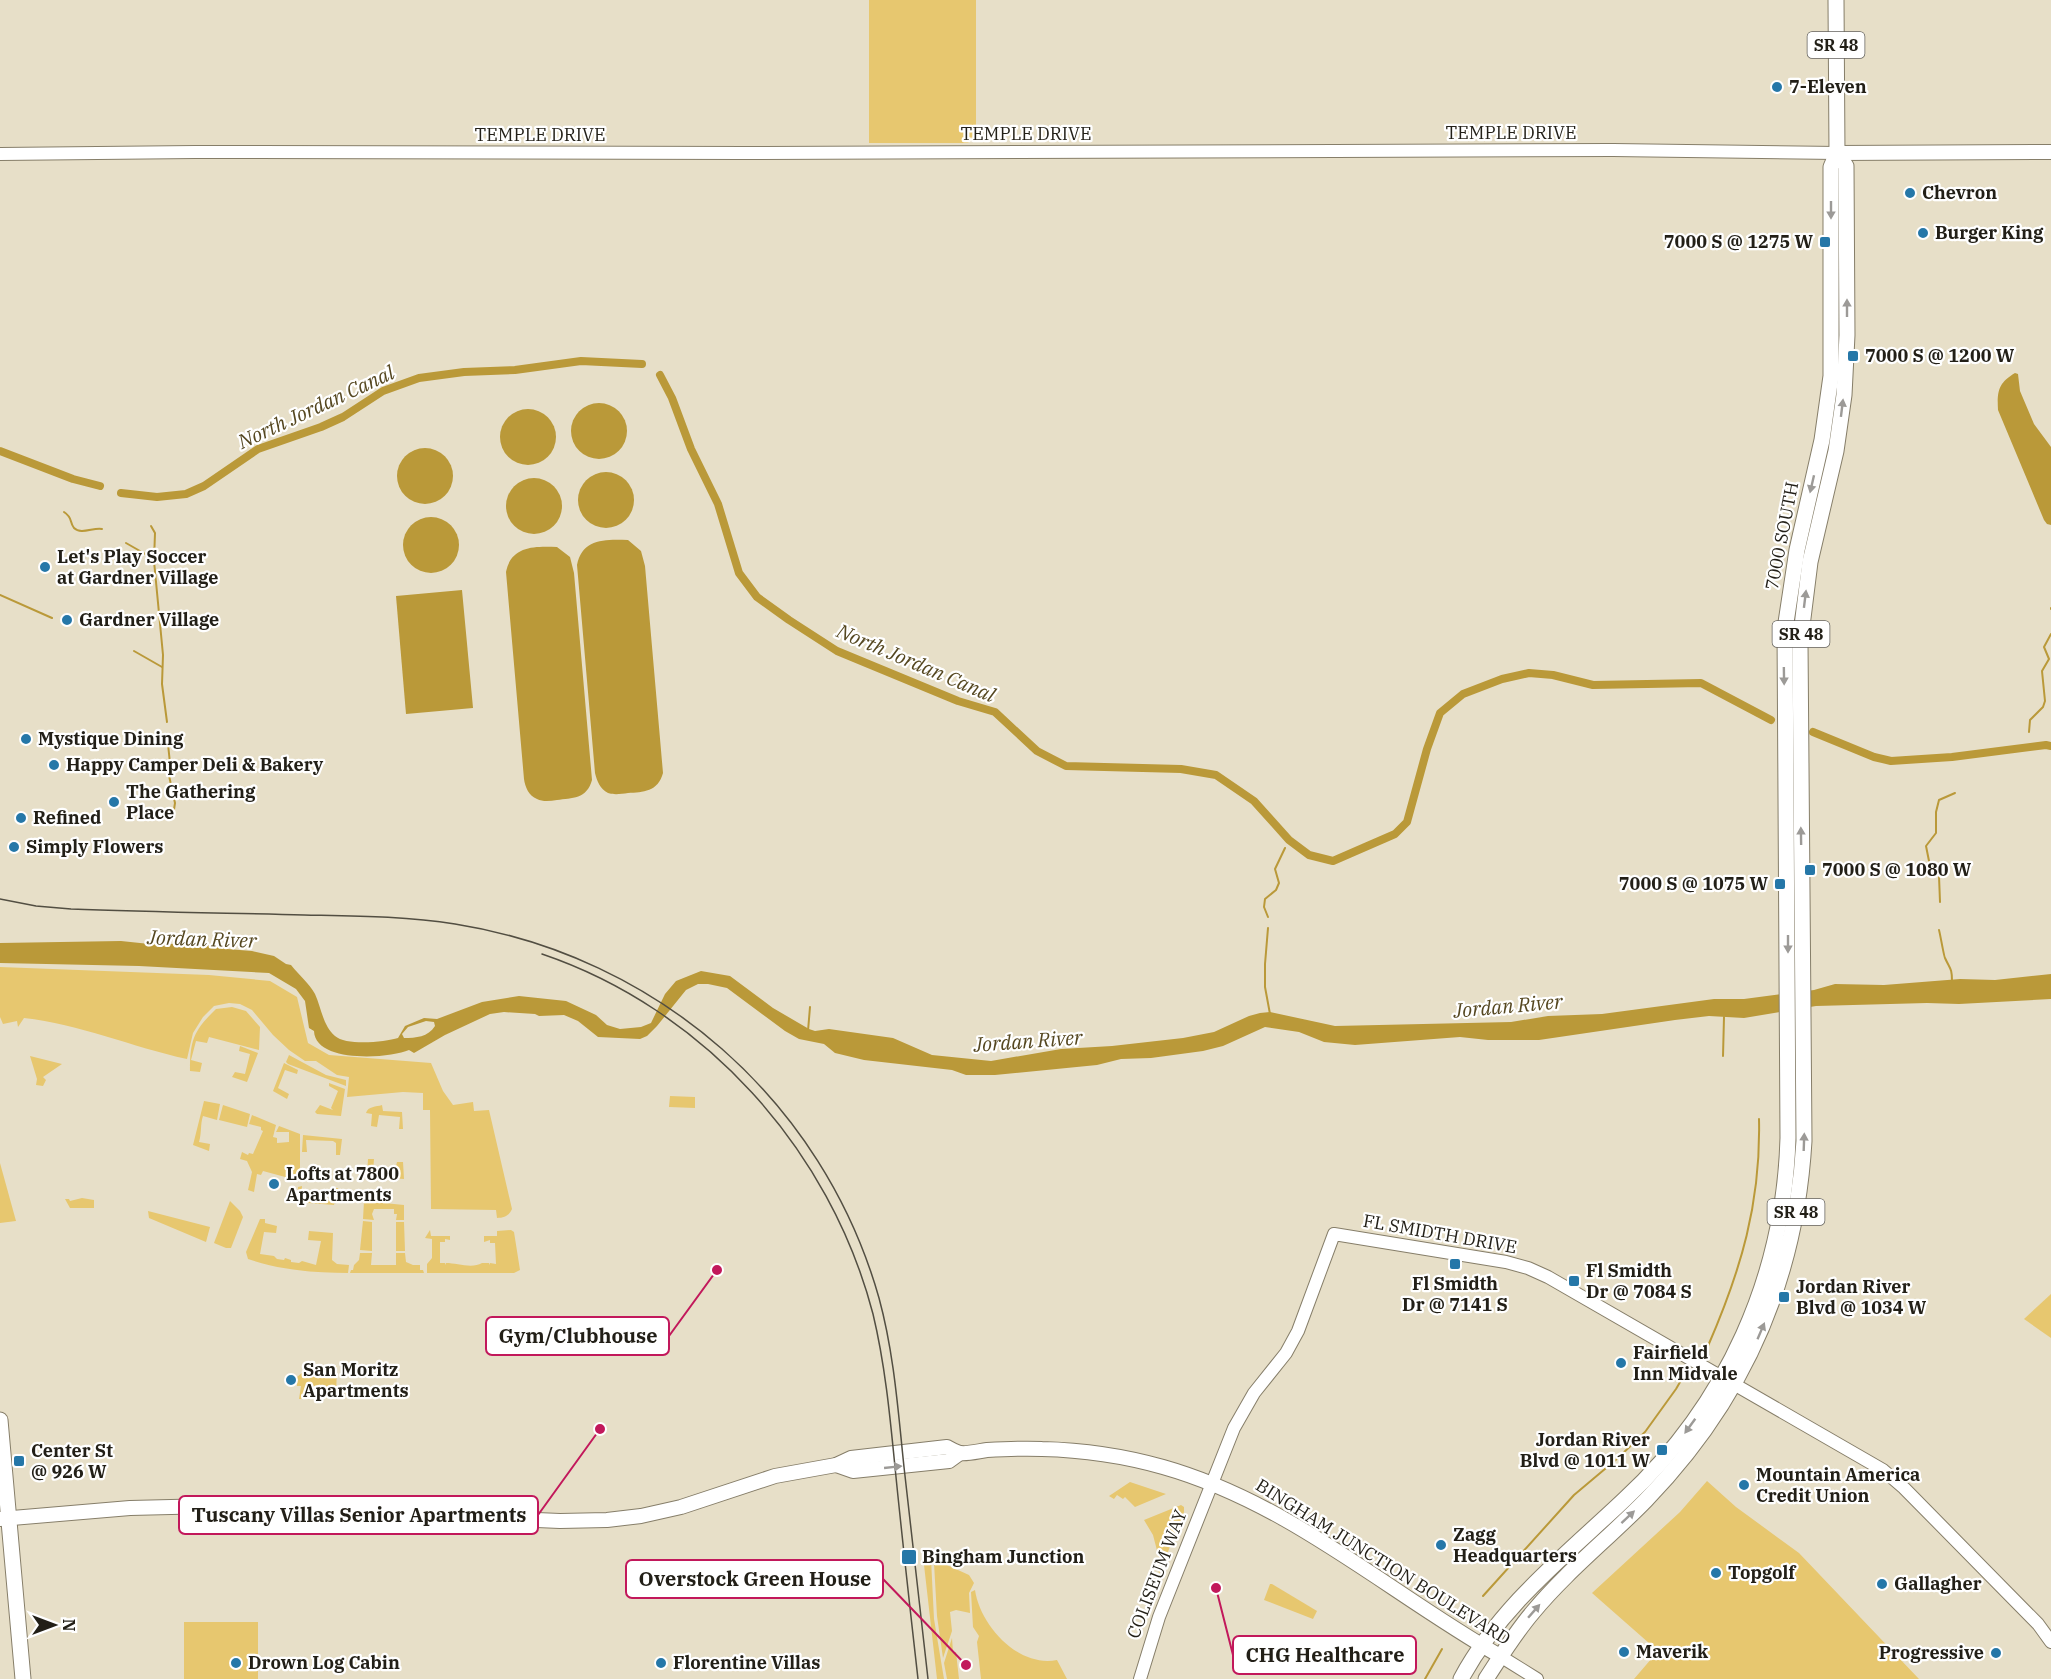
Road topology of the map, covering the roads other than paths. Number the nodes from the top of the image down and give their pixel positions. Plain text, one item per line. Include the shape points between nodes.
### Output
1 (1836, 0) edge
2 (2051, 152) edge
3 (1837, 153) junction
4 (0, 154) edge
5 (1796, 1000) junction
6 (1334, 1234) joint
7 (1728, 1380) junction
8 (0, 1420) edge
9 (1212, 1483) junction
10 (4, 1518) edge
11 (2051, 1642) edge
12 (1482, 1646) junction
13 (1500, 1656) junction
14 (23, 1679) edge
15 (1140, 1679) edge
16 (1461, 1679) edge
17 (1486, 1679) edge
18 (1537, 1679) edge

1 - 3 main road, 7000 SOUTH / SR 48
2 - 3 main road, TEMPLE DRIVE
3 - 4 street, TEMPLE DRIVE via 1602,150
3 - 5 main road, 7000 SOUTH / SR 48 via 1846,169 1847,358 1836,452 1810,562 1800,642
5 - 7 main road, SR 48 via 1788,1030 1788,1154 1781,1212 1762,1292
7 -> 5 main road, SR 48 via 1755,1346 1788,1255 1793,1228 1803,1150 1804,1029
6 - 7 street, FL SMIDTH DRIVE via 1528,1268
6 - 9 street, COLISEUM WAY via 1298,1331 1243,1410
7 - 11 street, FL SMIDTH DRIVE via 1893,1478 2038,1624
7 -> 12 main road, SR 48 via 1653,1470 1548,1568
13 -> 7 main road, SR 48 via 1545,1598 1678,1464 1702,1432
8 - 10 main road
9 - 10 main road, BINGHAM JUNCTION BOULEVARD via 1148,1463 1096,1453 1029,1449 960,1453 949,1461 853,1471 836,1465 775,1476 667,1510 607,1520 212,1506
9 - 12 main road, BINGHAM JUNCTION BOULEVARD via 1285,1518
9 - 15 street, COLISEUM WAY via 1159,1617
10 - 14 main road
12 - 13 main road, BINGHAM JUNCTION BOULEVARD
12 - 16 main road, SR 48
13 - 17 main road, SR 48
13 - 18 street, BINGHAM JUNCTION BOULEVARD

